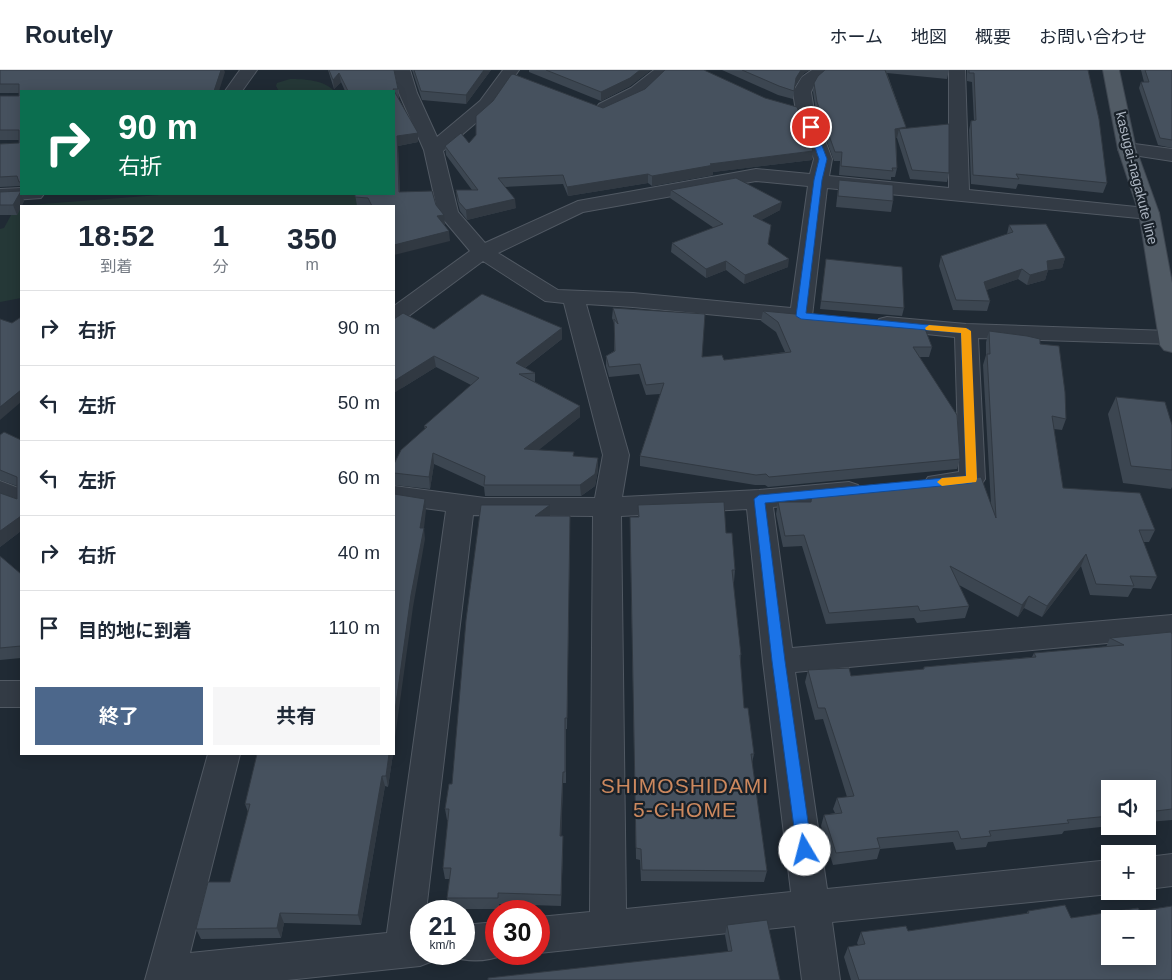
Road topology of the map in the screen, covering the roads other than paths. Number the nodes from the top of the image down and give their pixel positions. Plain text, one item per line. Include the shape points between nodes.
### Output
1 (249, 70) edge
2 (402, 70) edge
3 (664, 70) edge
4 (823, 70) edge
5 (957, 70) edge
6 (1111, 70) edge
7 (510, 72) edge
8 (528, 80) edge
9 (234, 90) edge
10 (593, 106) edge
11 (433, 150) junction
12 (1127, 150) junction
13 (1172, 155) edge
14 (818, 180) junction
15 (20, 194) edge
16 (959, 194) junction
17 (0, 195) edge
18 (1148, 213) junction
19 (482, 252) junction
20 (573, 297) junction
21 (395, 315) edge
22 (1169, 316) edge
23 (868, 322) edge
24 (966, 331) junction
25 (1171, 341) edge
26 (914, 485) edge
27 (875, 488) edge
28 (0, 490) edge
29 (395, 495) edge
30 (759, 499) junction
31 (20, 500) edge
32 (461, 504) junction
33 (608, 507) junction
34 (1172, 626) edge
35 (778, 661) junction
36 (0, 694) edge
37 (20, 694) edge
38 (224, 755) edge
39 (1172, 870) edge
40 (1156, 872) edge
41 (1101, 877) edge
42 (417, 900) edge
43 (813, 907) junction
44 (608, 928) junction
45 (550, 935) edge
46 (410, 949) edge
47 (165, 977) edge
48 (821, 980) edge

1 - 9 street
2 - 11 street via 408,93
3 - 10 street via 628,97 602,110
4 - 14 street via 808,81 797,108 823,159
5 - 16 street
6 - 12 main road, kasugai-nagakute line
7 - 8 street
7 - 11 street via 486,105
11 - 19 street via 448,213
12 - 13 street
12 - 18 main road, kasugai-nagakute line
14 - 16 street
14 - 19 street via 756,175 578,207
14 - 20 street via 811,317
15 - 17 street
16 - 18 street
18 - 22 main road, kasugai-nagakute line
19 - 20 street via 553,296
19 - 21 street
20 - 33 street via 616,455
22 - 25 main road, kasugai-nagakute line
23 - 24 street
24 - 25 street
24 - 26 street via 972,479
27 - 30 street
28 - 31 street
29 - 32 street
30 - 33 street
30 - 35 street
32 - 33 street via 485,507
32 - 42 street
33 - 44 street
34 - 35 street
35 - 43 street
36 - 37 street
38 - 47 street
39 - 40 street
41 - 43 street
43 - 44 street
43 - 48 street
44 - 45 street
46 - 47 street

